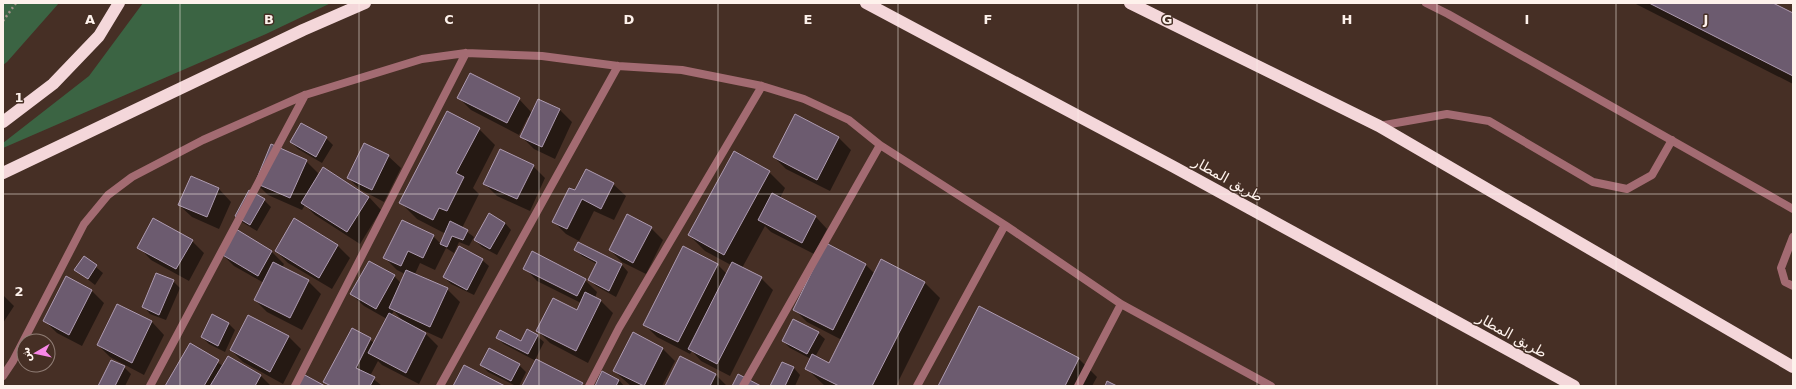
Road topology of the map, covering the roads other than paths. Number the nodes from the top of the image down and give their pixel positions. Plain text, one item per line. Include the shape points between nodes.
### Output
1 (119, 3) edge
2 (365, 3) edge
3 (866, 3) edge
4 (1130, 3) edge
5 (1426, 3) edge
6 (466, 53) junction
7 (618, 66) junction
8 (762, 86) junction
9 (305, 95) junction
10 (3, 122) edge
11 (1380, 126) junction
12 (1672, 140) junction
13 (880, 145) junction
14 (3, 173) edge
15 (1793, 209) edge
16 (1005, 225) junction
17 (1793, 237) edge
18 (1793, 286) edge
19 (1121, 304) junction
20 (1793, 367) edge
21 (3, 376) edge
22 (1267, 385) edge
23 (150, 386) edge
24 (294, 386) edge
25 (440, 386) edge
26 (589, 386) edge
27 (743, 386) edge
28 (917, 386) edge
29 (1078, 386) edge
30 (1574, 386) edge

1 - 10 highway via 100,36 74,63 53,84
2 - 14 highway
3 - 30 highway, طريق المطار via 1174,167
4 - 11 highway
5 - 12 street
6 - 7 street via 542,56
6 - 9 street via 422,59
6 - 24 street
7 - 8 street via 682,70
7 - 25 street
8 - 13 street via 804,99 849,120
8 - 26 street via 619,328
9 - 21 street via 203,140 132,177 108,196 84,224
9 - 23 street
11 - 12 street via 1447,114 1489,120 1593,182 1627,189 1652,175
11 - 20 highway
12 - 15 street
13 - 16 street
13 - 27 street
16 - 19 street
16 - 28 street
17 - 18 street via 1781,268 1785,282
19 - 22 street
19 - 29 street

